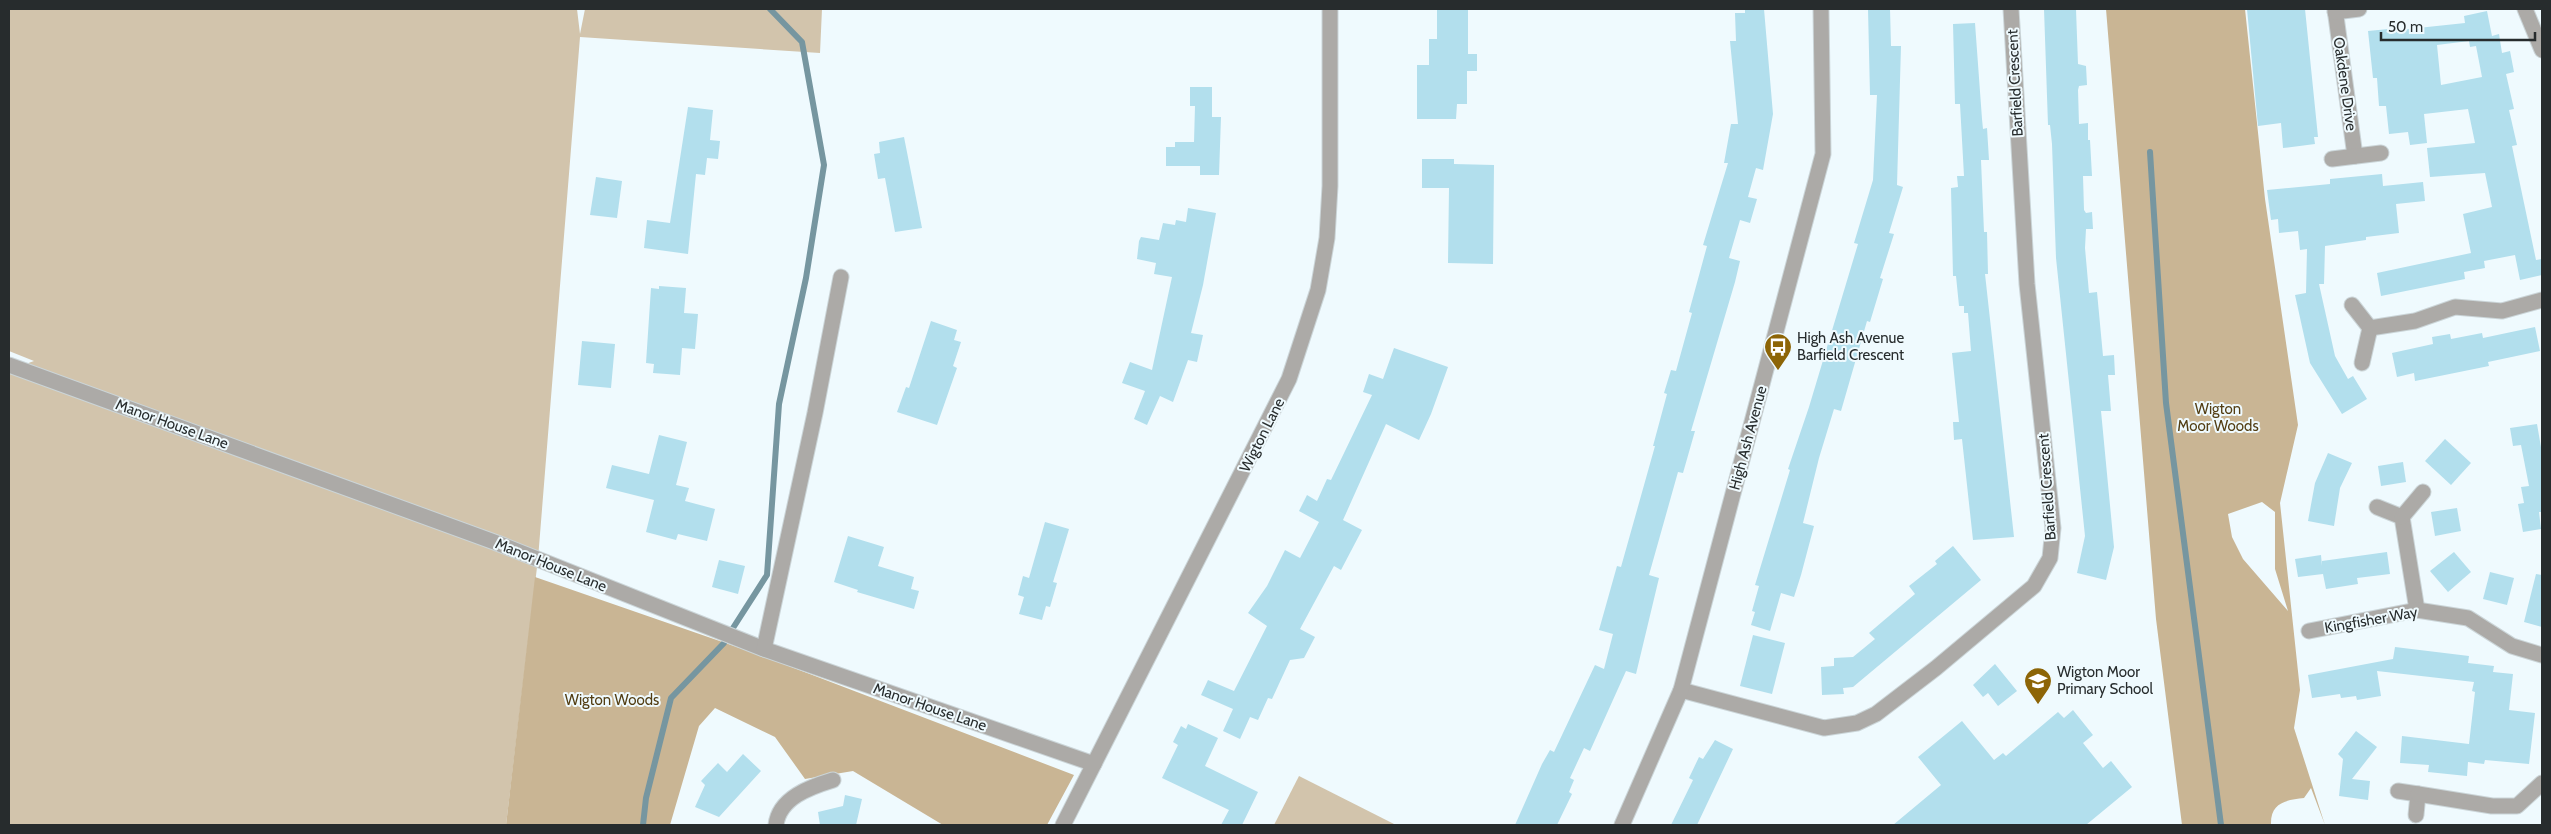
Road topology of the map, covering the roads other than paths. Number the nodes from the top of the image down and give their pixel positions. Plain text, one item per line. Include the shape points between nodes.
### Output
1 (1330, 9) edge
2 (1821, 9) edge
3 (2011, 9) edge
4 (2359, 9) edge
5 (2524, 9) edge
6 (2335, 10) edge
7 (2542, 50) edge
8 (2381, 153) dead end
9 (2355, 156) junction
10 (2332, 159) dead end
11 (841, 277) dead end
12 (2542, 300) edge
13 (2352, 305) dead end
14 (2370, 328) junction
15 (2362, 363) dead end
16 (9, 365) edge
17 (2423, 492) dead end
18 (2377, 507) dead end
19 (2402, 517) junction
20 (2417, 610) junction
21 (2310, 631) dead end
22 (764, 649) junction
23 (2542, 656) edge
24 (1681, 690) junction
25 (1094, 764) junction
26 (833, 780) dead end
27 (2542, 783) edge
28 (2398, 791) dead end
29 (2418, 794) junction
30 (2416, 815) dead end
31 (776, 825) edge
32 (1063, 825) edge
33 (1622, 825) edge

1 - 25 street, Wigton Lane via 1330,186 1327,238 1318,290 1289,379
2 - 24 street, High Ash Avenue via 1823,154
3 - 24 street, Barfield Crescent via 2027,284 2053,528 2050,558 2034,586 1936,668 1876,714 1857,723 1824,728
4 - 6 street, Oakdene Drive
5 - 7 street
6 - 9 street, Oakdene Drive
8 - 9 street
9 - 10 street
11 - 22 street
12 - 14 street via 2502,311 2455,307 2415,321
13 - 14 street
14 - 15 street
16 - 22 street, Manor House Lane via 513,549
17 - 19 street
18 - 19 street
19 - 20 street
20 - 21 street, Kingfisher Way
20 - 23 street, Kingfisher Way via 2468,618 2512,646
22 - 25 street, Manor House Lane
24 - 33 street, High Ash Avenue
25 - 32 street, Wigton Lane
26 - 31 street via 796,796 783,808
27 - 29 street via 2517,806 2492,806
28 - 29 street
29 - 30 street

